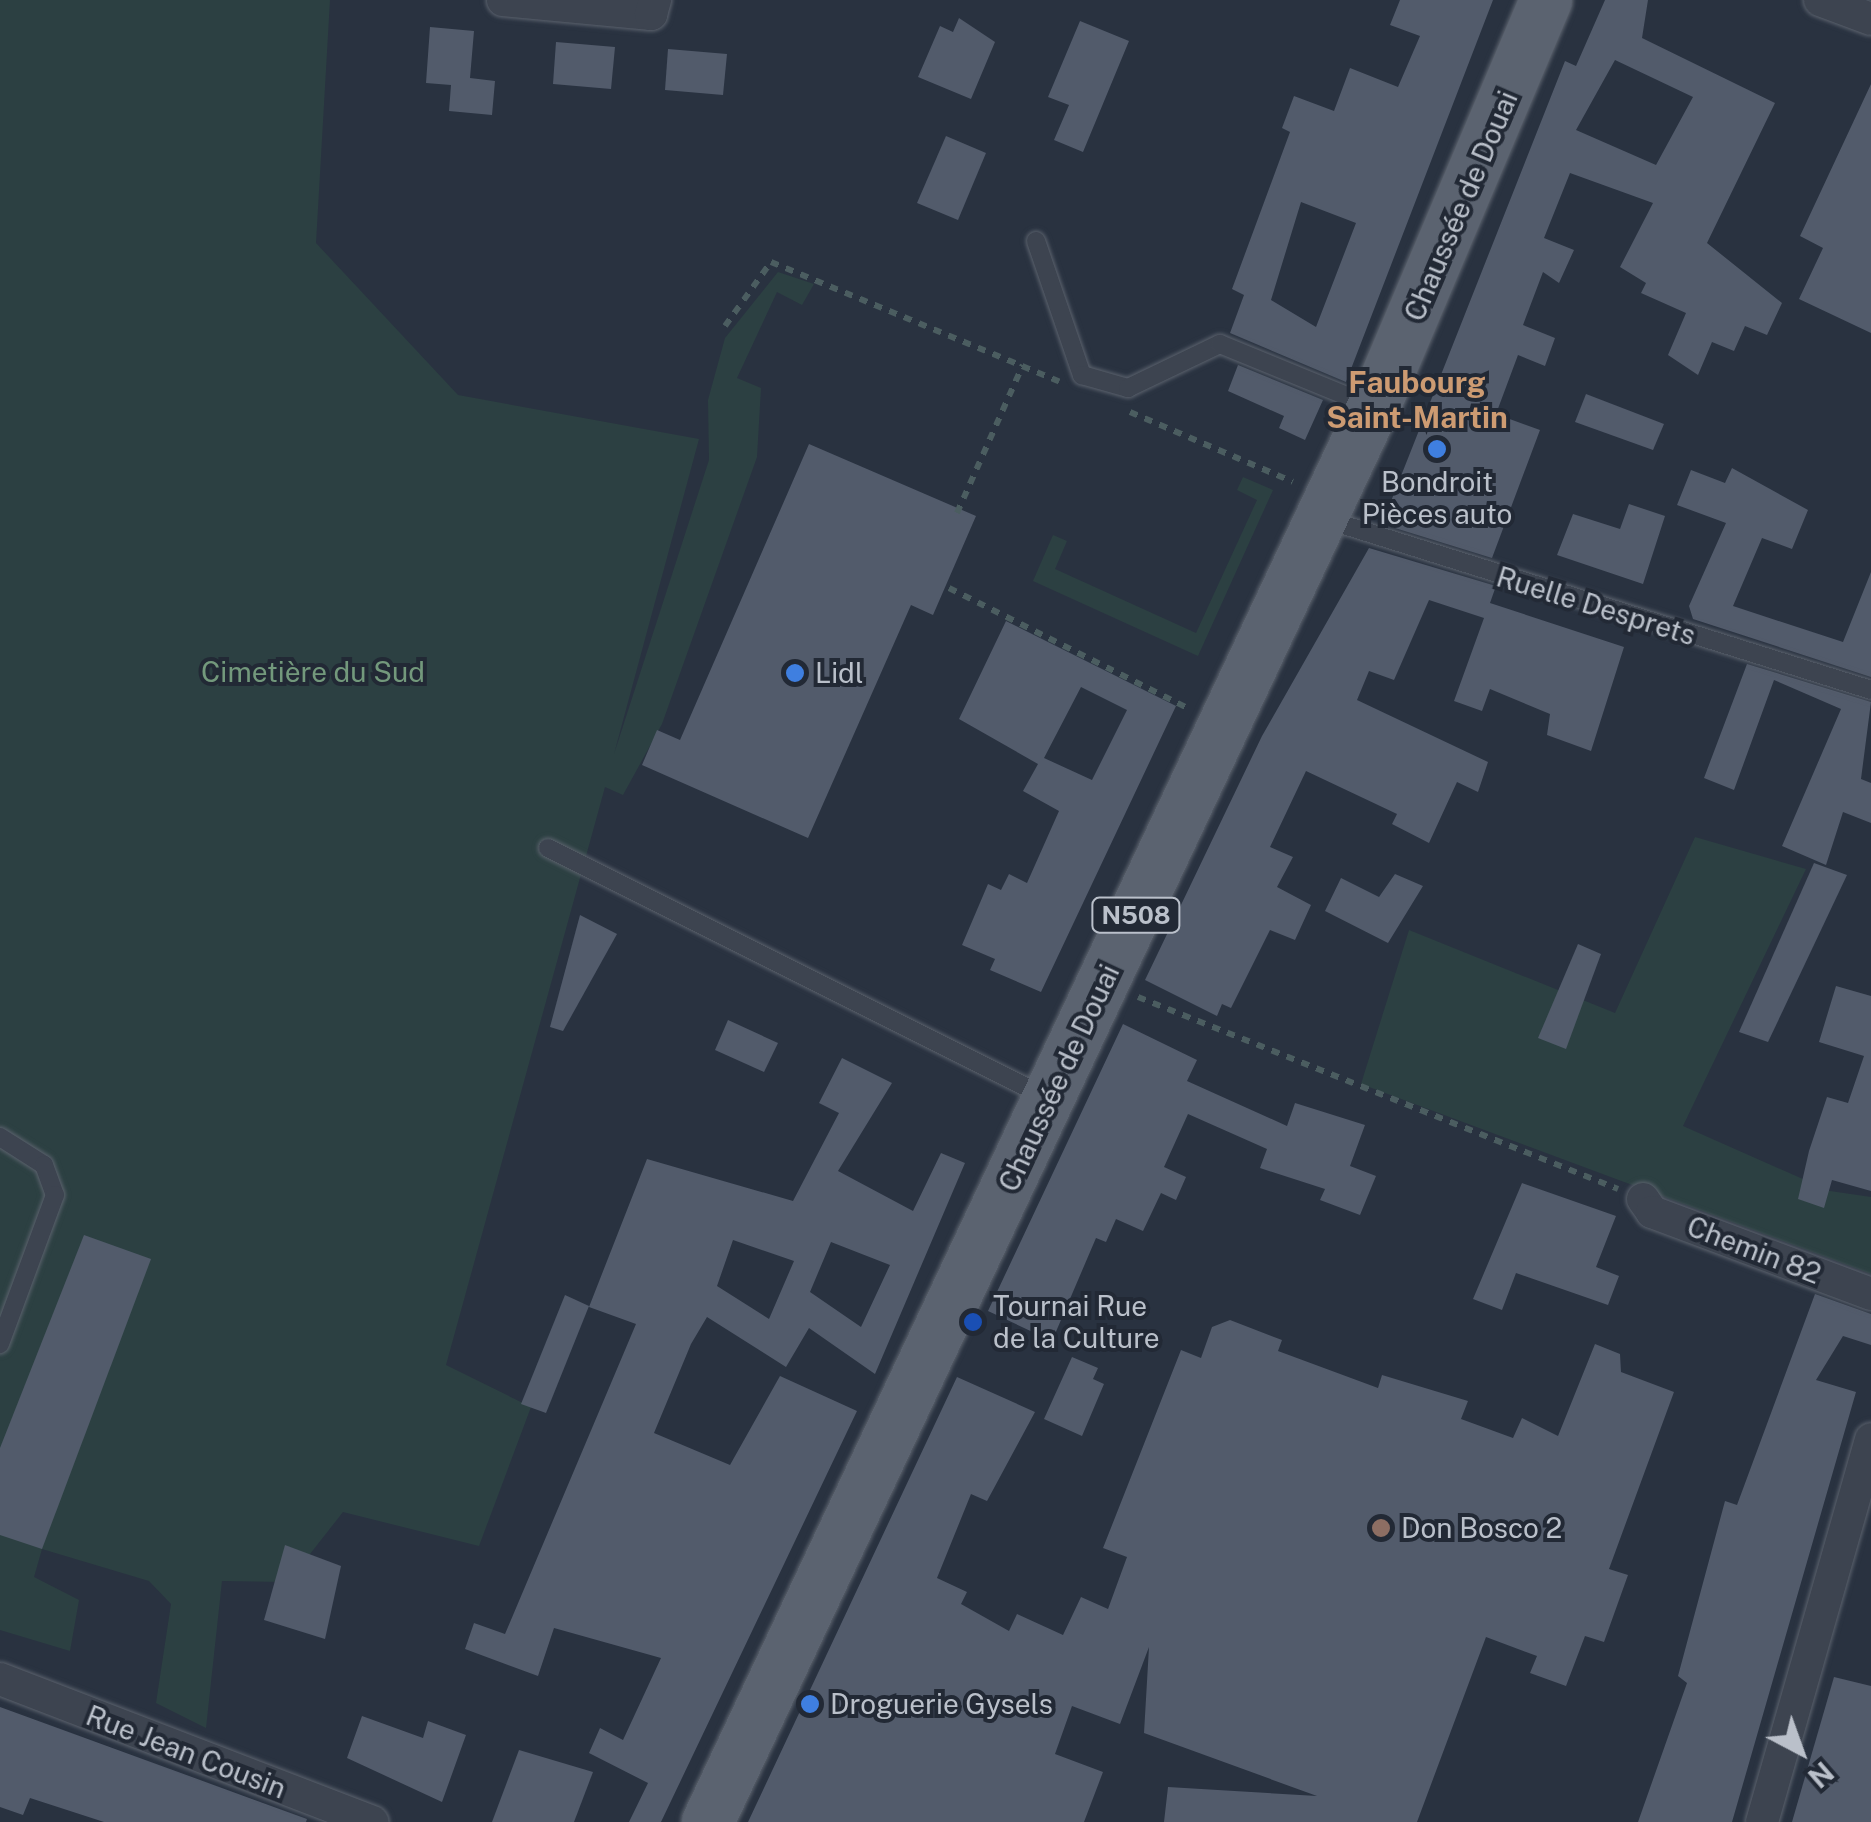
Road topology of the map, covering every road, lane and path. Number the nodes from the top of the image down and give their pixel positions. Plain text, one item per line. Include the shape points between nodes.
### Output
1 (503, 0) edge
2 (656, 0) edge
3 (1546, 0) edge
4 (1820, 0) edge
5 (1871, 20) edge
6 (1036, 241) dead end
7 (724, 326) dead end
8 (1023, 365) junction
9 (1074, 388) dead end
10 (1109, 403) dead end
11 (1374, 408) junction
12 (1326, 508) junction
13 (957, 512) dead end
14 (949, 588) dead end
15 (1871, 690) edge
16 (1222, 725) junction
17 (548, 848) dead end
18 (1105, 983) junction
19 (1049, 1098) junction
20 (0, 1137) edge
21 (1643, 1198) joint
22 (1871, 1294) edge
23 (0, 1344) edge
24 (1871, 1439) edge
25 (0, 1679) edge
26 (372, 1822) edge
27 (708, 1822) edge
28 (1762, 1822) edge

1 - 2 street via 651,14
3 - 11 main road, Chaussée de Douai / N508
4 - 5 street
6 - 11 lane via 1082,375 1128,388 1220,344
7 - 8 path via 771,262
8 - 9 path
8 - 13 path
10 - 12 path
11 - 12 main road, Chaussée de Douai / N508
12 - 15 lane, Ruelle Desprets
12 - 16 main road, Chaussée de Douai / N508
14 - 16 path
16 - 18 main road, Chaussée de Douai / N508
17 - 19 lane
18 - 19 main road, Chaussée de Douai / N508
18 - 21 path
19 - 27 main road, Chaussée de Douai / N508
20 - 23 lane via 44,1165 55,1195
21 - 22 street, Chemin 82 via 1652,1212
24 - 28 street
25 - 26 street, Rue Jean Cousin

